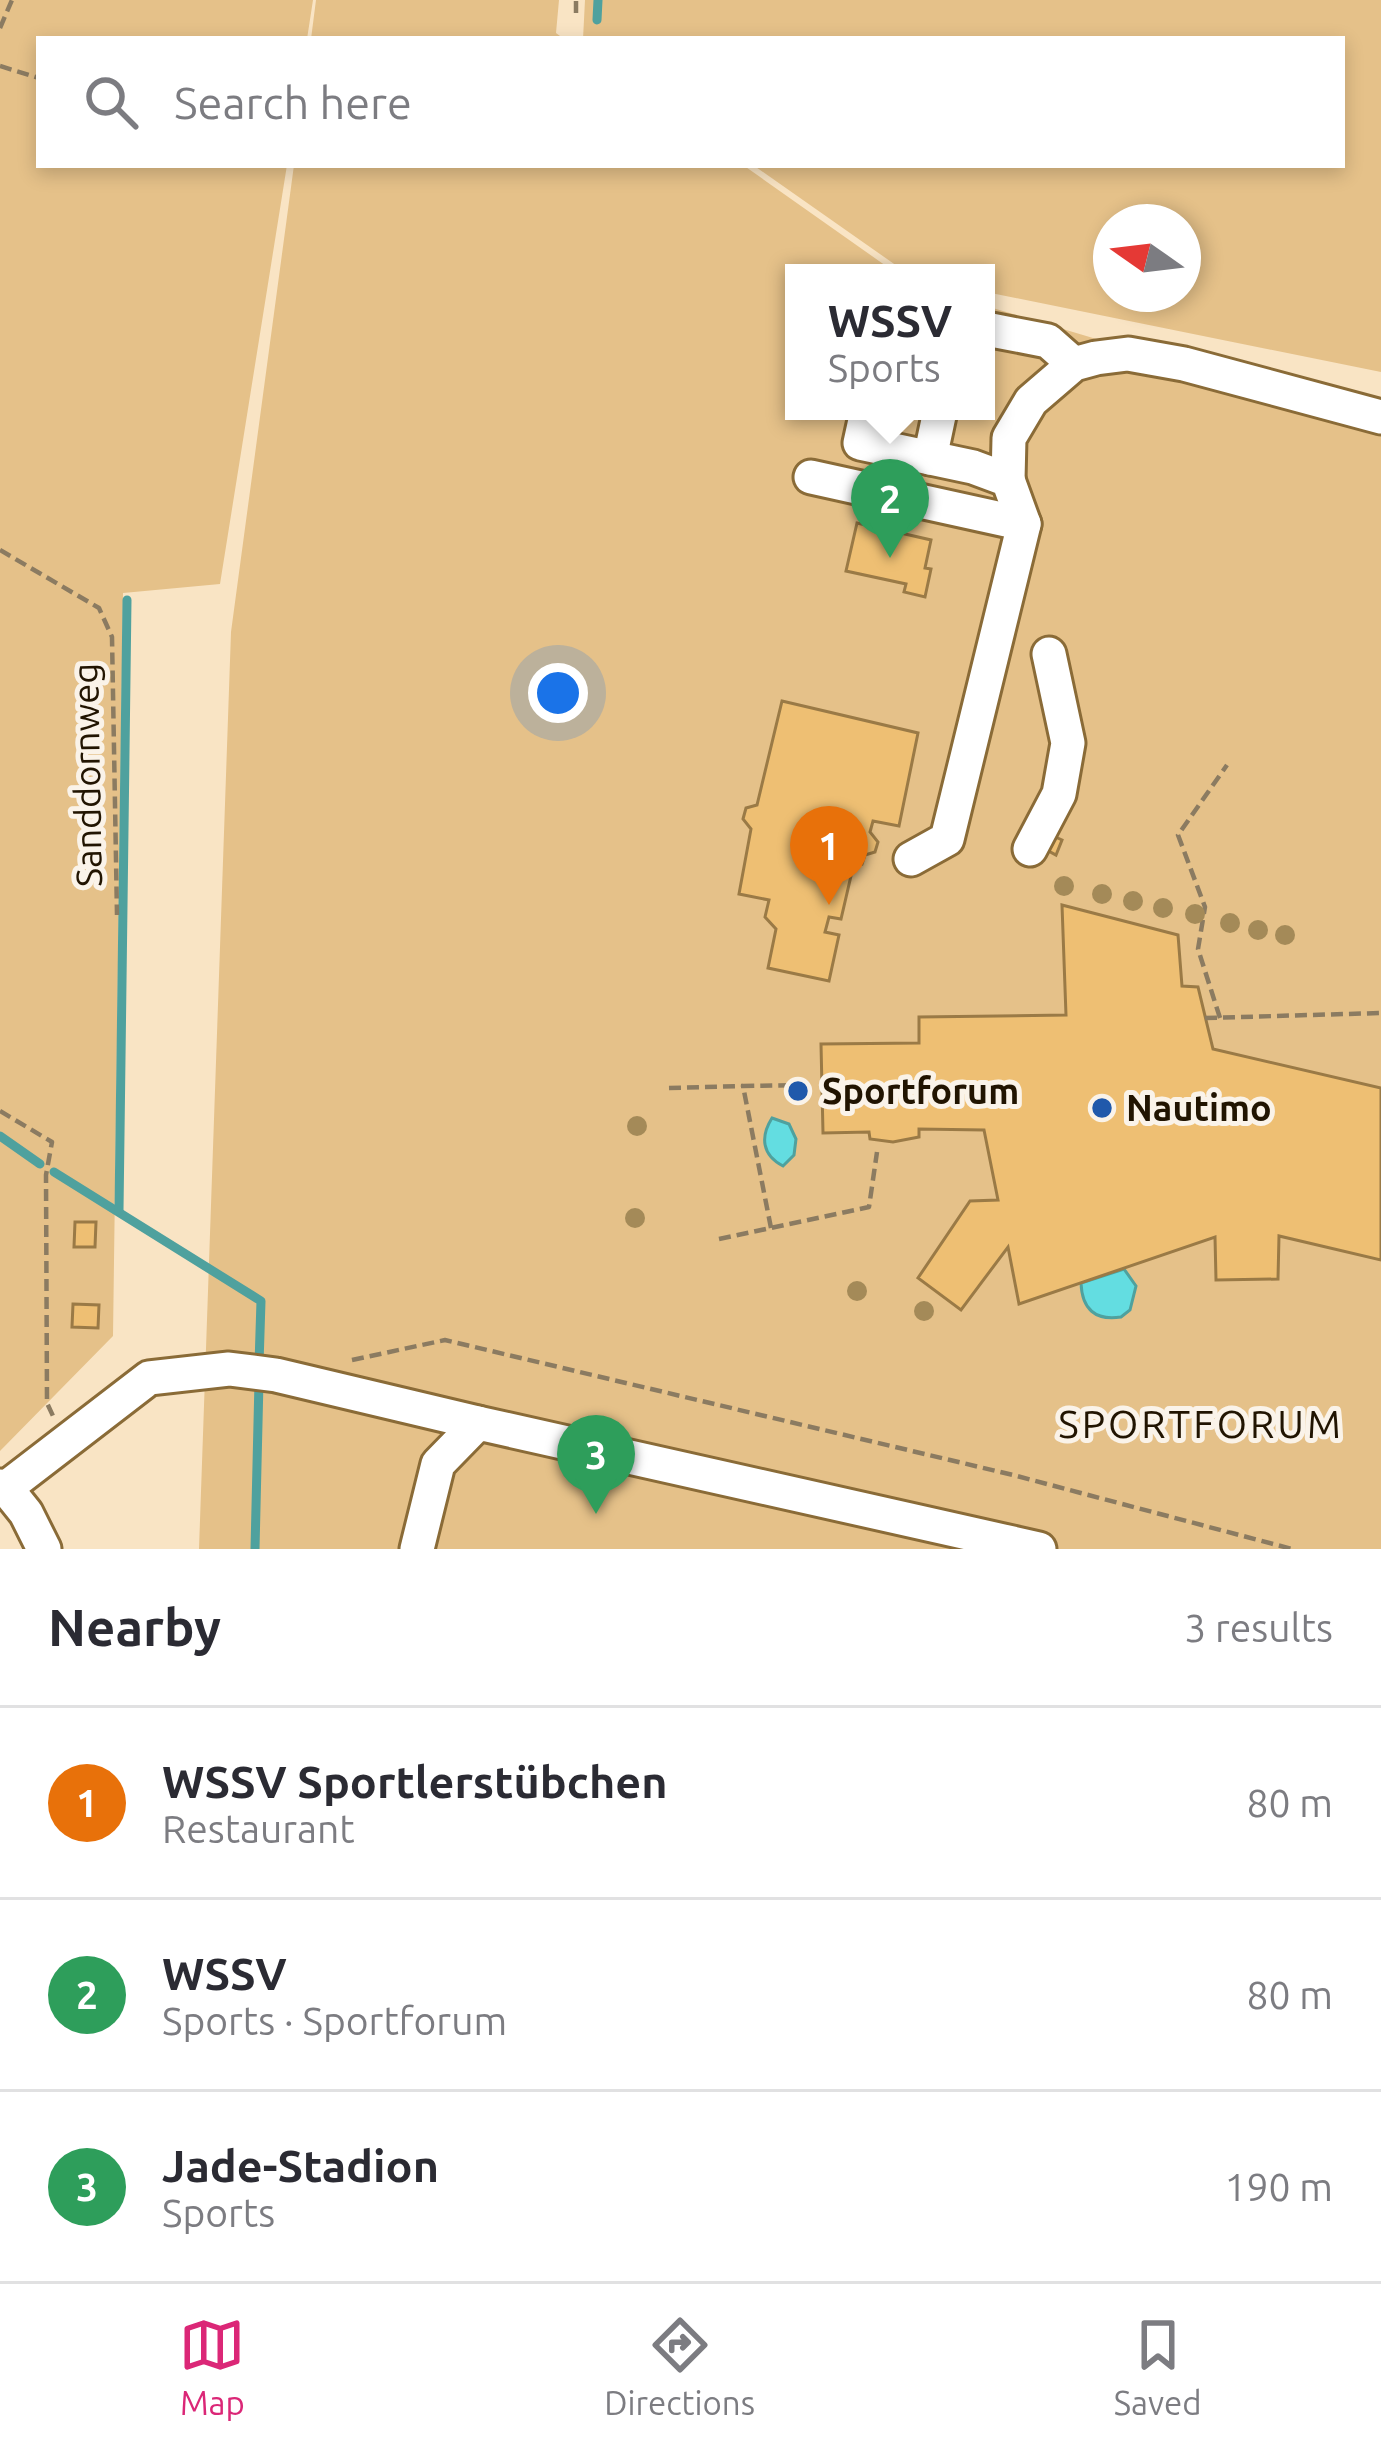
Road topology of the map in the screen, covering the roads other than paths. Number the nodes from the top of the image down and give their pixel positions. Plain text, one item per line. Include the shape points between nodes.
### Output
1 (995, 331) edge
2 (1074, 364) junction
3 (1381, 417) edge
4 (865, 420) edge
5 (938, 420) edge
6 (930, 458) junction
7 (812, 477) dead end
8 (1008, 480) junction
9 (1024, 524) junction
10 (1049, 654) dead end
11 (1030, 849) dead end
12 (910, 859) dead end
13 (478, 1423) junction
14 (3, 1487) edge
15 (44, 1549) edge
16 (417, 1549) edge
17 (1039, 1549) edge

1 - 2 street via 1048,341
2 - 3 street via 1128,355 1165,361
2 - 8 street via 1031,401 1009,438
4 - 6 street via 860,443
5 - 6 street
6 - 8 street
7 - 9 street
8 - 9 street
9 - 12 street via 947,839
10 - 11 street via 1068,743 1059,794
13 - 14 street via 229,1369 148,1378
13 - 16 street via 438,1464
13 - 17 street
14 - 15 street

